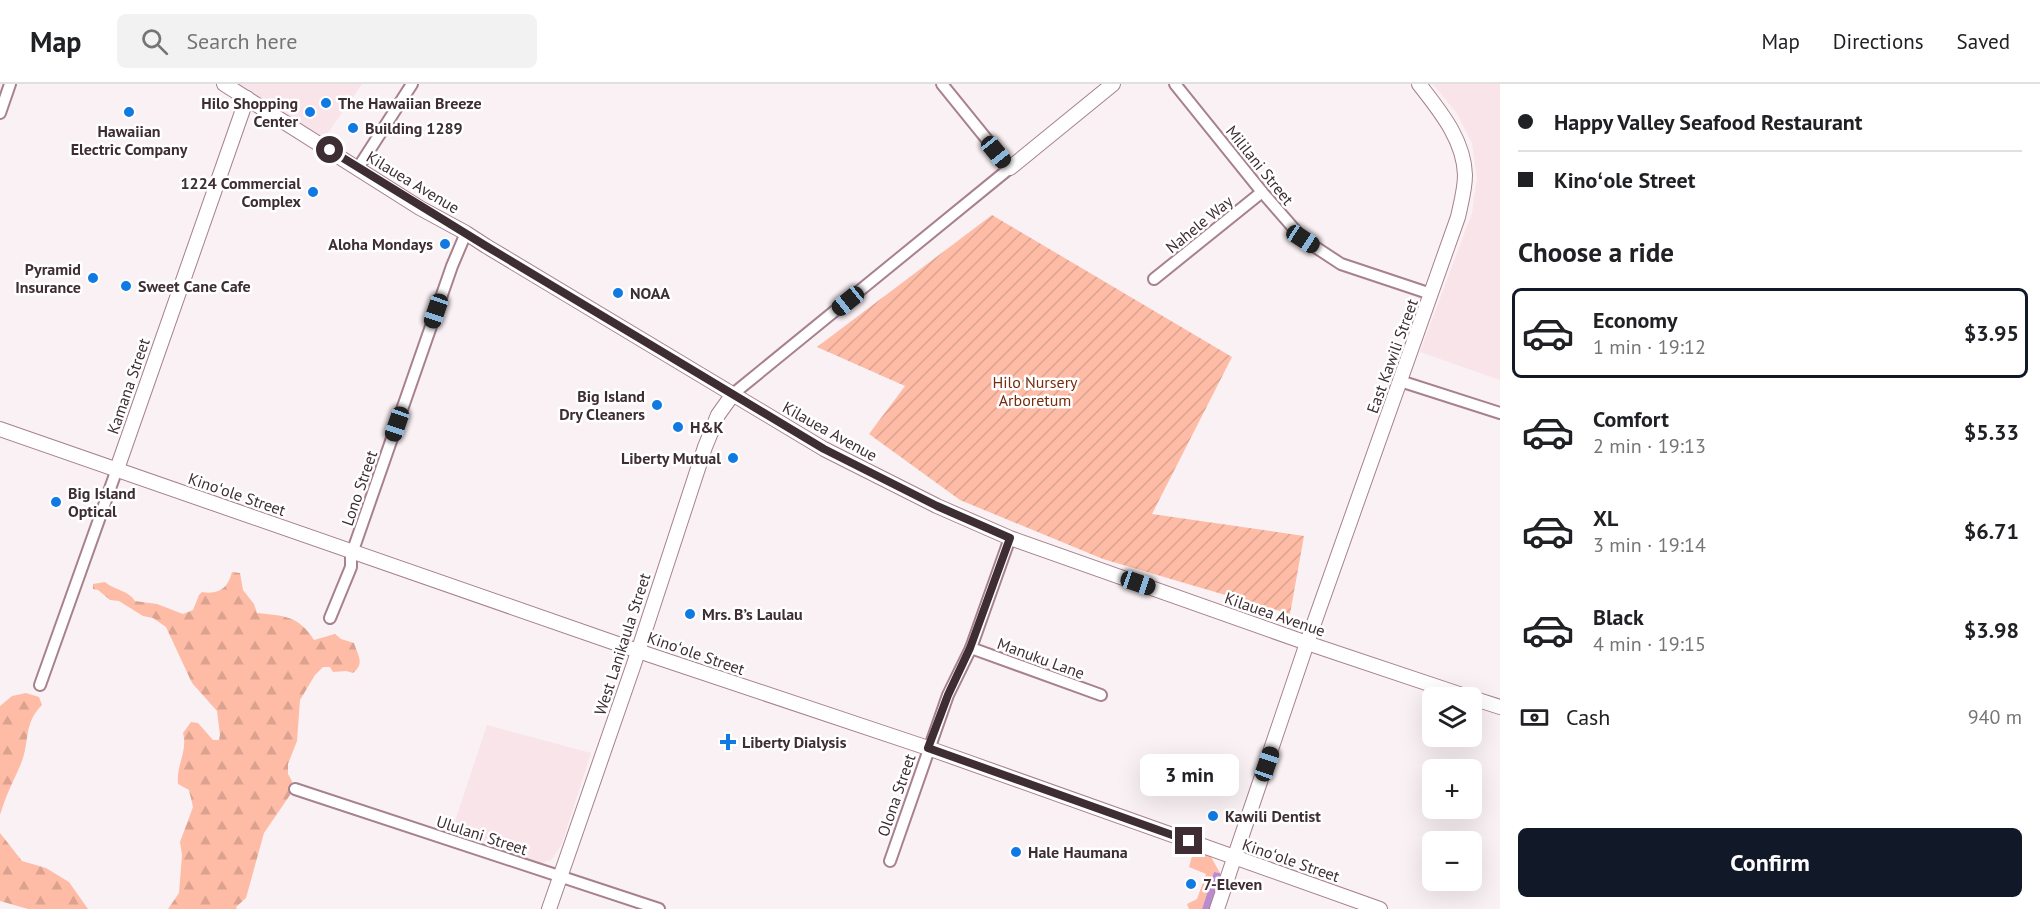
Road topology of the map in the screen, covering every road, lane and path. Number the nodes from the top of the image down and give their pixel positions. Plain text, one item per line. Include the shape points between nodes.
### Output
1 (10, 84) edge
2 (224, 84) edge
3 (412, 84) edge
4 (942, 84) edge
5 (1113, 84) edge
6 (1175, 84) edge
7 (1419, 84) edge
8 (247, 98) junction
9 (0, 113) edge
10 (358, 168) junction
11 (1010, 168) junction
12 (1262, 192) junction
13 (466, 232) junction
14 (1155, 279) dead end
15 (1431, 294) junction
16 (1400, 381) junction
17 (733, 394) junction
18 (1500, 414) edge
19 (0, 429) edge
20 (117, 469) junction
21 (1010, 538) junction
22 (352, 552) junction
23 (330, 618) dead end
24 (1307, 643) junction
25 (970, 648) junction
26 (638, 651) junction
27 (40, 685) dead end
28 (1438, 687) edge
29 (1101, 695) dead end
30 (1482, 701) edge
31 (1500, 707) edge
32 (928, 748) junction
33 (296, 789) dead end
34 (1235, 859) junction
35 (890, 861) dead end
36 (561, 877) junction
37 (549, 909) edge
38 (659, 909) edge
39 (1217, 909) edge
40 (1380, 909) edge

1 - 9 street
2 - 8 street, Kilauea Avenue
3 - 10 street
4 - 11 street
5 - 11 street
6 - 12 street, Mililani Street
7 - 15 street, East Kawili Street via 1451,129 1464,169 1458,217
8 - 10 street, Kilauea Avenue
8 - 20 street, Kamana Street
10 - 13 street, Kilauea Avenue
11 - 17 street
12 - 14 street, Nahele Way
12 - 15 street, Mililani Street via 1303,239 1341,264
13 - 17 street, Kilauea Avenue
13 - 22 street, Lono Street
15 - 16 street, East Kawili Street
16 - 18 street
16 - 24 street, East Kawili Street
17 - 21 street, Kilauea Avenue via 837,456
17 - 26 street, West Lanikaula Street via 718,415 705,447
19 - 20 street, Kinoʻole Street
20 - 22 street, Kinoʻole Street
20 - 27 street, Kamana Street
21 - 24 street, Kilauea Avenue
21 - 25 street, Olona Street
22 - 23 street, Lono Street via 351,567
22 - 26 street, Kinoʻole Street
24 - 28 street, Kilauea Avenue
24 - 34 street, East Kawili Street
25 - 29 street, Manuku Lane
25 - 32 street, Olona Street
26 - 32 street, Kinoʻole Street
26 - 36 street, West Lanikaula Street
30 - 31 street, Kilauea Avenue
32 - 34 street, Kinoʻole Street
32 - 35 street, Olona Street
33 - 36 street, Ululani Street
34 - 39 street, East Kawili Street
34 - 40 street, Kinoʻole Street
36 - 37 street, West Lanikaula Street
36 - 38 street, Ululani Street

